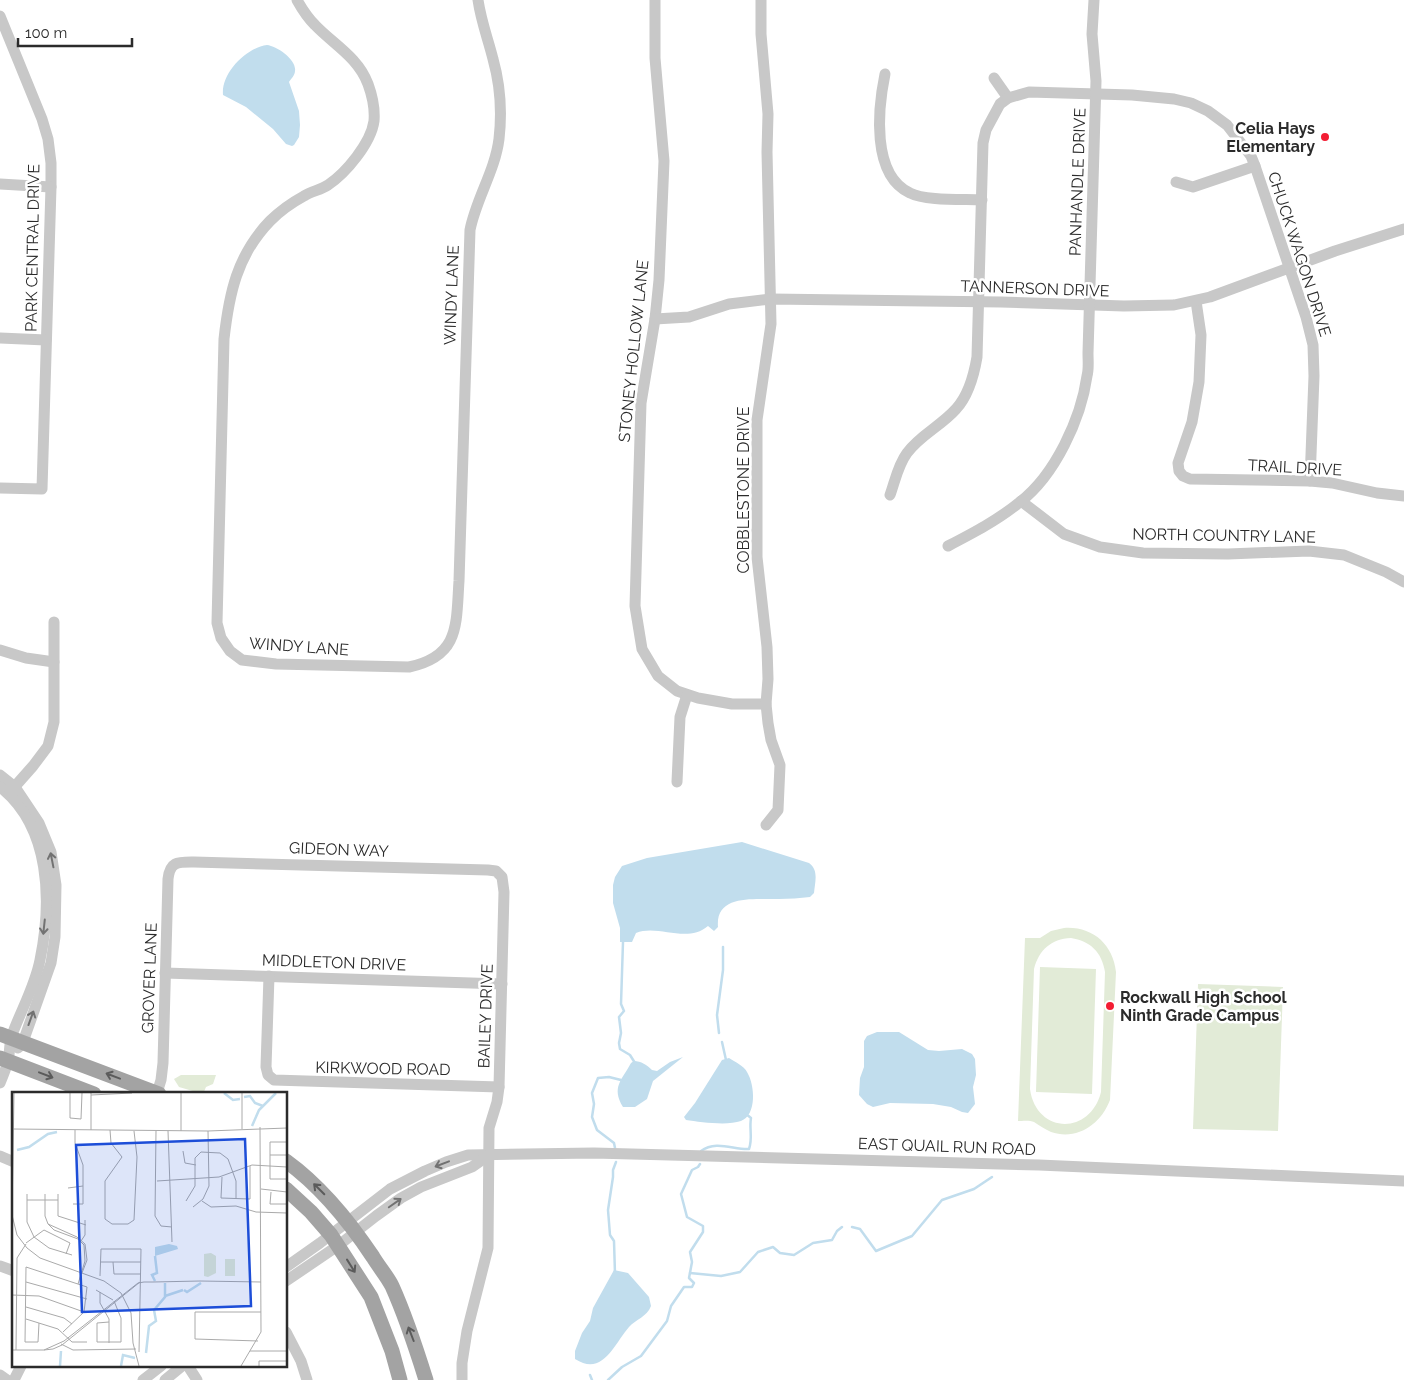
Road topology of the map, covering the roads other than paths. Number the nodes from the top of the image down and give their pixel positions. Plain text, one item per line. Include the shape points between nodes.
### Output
1 (297, 0) edge
2 (478, 0) edge
3 (655, 0) edge
4 (761, 0) edge
5 (1094, 0) edge
6 (0, 16) edge
7 (885, 74) dead end
8 (994, 78) dead end
9 (1096, 94) junction
10 (1008, 98) junction
11 (1255, 166) junction
12 (1176, 182) dead end
13 (0, 184) edge
14 (51, 187) junction
15 (982, 200) junction
16 (1404, 229) edge
17 (1290, 269) junction
18 (771, 299) junction
19 (1196, 301) junction
20 (979, 302) junction
21 (1089, 305) junction
22 (655, 318) junction
23 (0, 338) edge
24 (46, 340) junction
25 (1310, 481) junction
26 (0, 488) edge
27 (890, 495) dead end
28 (1404, 496) edge
29 (1021, 501) junction
30 (948, 546) dead end
31 (1404, 582) edge
32 (54, 622) dead end
33 (0, 650) edge
34 (54, 662) junction
35 (687, 695) junction
36 (766, 704) junction
37 (0, 775) edge
38 (677, 782) dead end
39 (8, 789) edge
40 (766, 825) dead end
41 (174, 864) joint
42 (502, 877) joint
43 (165, 973) junction
44 (268, 976) junction
45 (502, 984) junction
46 (11, 1038) edge
47 (4, 1059) edge
48 (0, 1083) edge
49 (499, 1087) junction
50 (89, 1092) edge
51 (155, 1092) edge
52 (158, 1092) edge
53 (489, 1155) junction
54 (0, 1156) edge
55 (12, 1161) edge
56 (288, 1163) edge
57 (1404, 1181) edge
58 (288, 1191) edge
59 (352, 1227) junction
60 (335, 1240) junction
61 (0, 1266) edge
62 (288, 1266) edge
63 (12, 1270) edge
64 (288, 1280) edge
65 (288, 1336) edge
66 (21, 1368) edge
67 (159, 1368) edge
68 (180, 1368) edge
69 (189, 1368) edge
70 (0, 1375) edge
71 (7, 1380) edge
72 (14, 1380) edge
73 (144, 1380) edge
74 (165, 1380) edge
75 (197, 1380) edge
76 (307, 1380) edge
77 (400, 1380) edge
78 (426, 1380) edge
79 (462, 1380) edge

1 - 2 street, WINDY LANE via 314,24 354,60 363,74 371,96 374,122 364,144 343,174 271,220 246,254 234,279 224,339 217,623 221,638 242,660 409,668 424,664 444,651 456,625 470,230 495,160 500,113 499,86
3 - 22 street, STONEY HOLLOW LANE via 664,161
4 - 18 street, COBBLESTONE DRIVE via 768,114
5 - 9 street, PANHANDLE DRIVE via 1092,34
6 - 14 street, PARK CENTRAL DRIVE via 48,139
7 - 15 street via 880,96 881,152 893,180 910,194
8 - 10 street
9 - 10 street, CHUCK WAGON DRIVE via 1029,92
9 - 11 street, CHUCK WAGON DRIVE via 1191,103 1227,125
9 - 21 street, PANHANDLE DRIVE
10 - 15 street via 1000,104 986,130
11 - 12 street via 1193,187
11 - 17 street, CHUCK WAGON DRIVE
13 - 14 street
14 - 24 street, PARK CENTRAL DRIVE
15 - 20 street
16 - 17 street, TANNERSON DRIVE
17 - 19 street, TANNERSON DRIVE
17 - 25 street, CHUCK WAGON DRIVE via 1313,345
18 - 20 street, TANNERSON DRIVE
18 - 22 street, TANNERSON DRIVE via 729,304 689,317
18 - 36 street, COBBLESTONE DRIVE via 771,324 756,429 758,557 767,647
19 - 21 street, TANNERSON DRIVE via 1159,306
19 - 25 street, TRAIL DRIVE via 1201,323 1200,360 1192,422 1178,463 1179,471 1190,479
20 - 21 street, TANNERSON DRIVE
20 - 27 street via 978,357 974,375 956,409 906,454
21 - 29 street, PANHANDLE DRIVE via 1088,376 1075,423 1053,464
22 - 35 street, STONEY HOLLOW LANE via 641,403 635,606 642,649 658,676 676,691
23 - 24 street
24 - 26 street, PARK CENTRAL DRIVE via 42,489
25 - 28 street, TRAIL DRIVE
29 - 30 street, PANHANDLE DRIVE via 995,520
29 - 31 street, NORTH COUNTRY LANE via 1064,534 1100,547 1143,553 1228,554 1309,550 1344,555
32 - 34 street
33 - 34 street
34 - 39 street via 54,722 48,746
35 - 36 street, STONEY HOLLOW LANE via 732,704
35 - 38 street via 680,717
36 - 40 street, COBBLESTONE DRIVE via 771,740 780,765 778,810
37 - 39 street
39 - 46 street via 39,822 47,840 56,885 51,963
41 - 42 street, GIDEON WAY via 488,870
41 - 43 street, GROVER LANE via 168,879
42 - 45 street, BAILEY DRIVE
43 - 44 street, MIDDLETON DRIVE
43 - 52 street, GROVER LANE via 163,1063
44 - 45 street, MIDDLETON DRIVE
44 - 49 street, KIRKWOOD ROAD via 266,1067 274,1080
45 - 49 street, BAILEY DRIVE
46 - 47 street
51 -> 46 main road
47 - 48 street
47 -> 50 main road
49 - 53 street, BAILEY DRIVE via 489,1128
53 - 57 street, EAST QUAIL RUN ROAD via 594,1153 989,1164
53 - 59 street, EAST QUAIL RUN ROAD via 468,1155 425,1171 390,1190
53 - 79 street, BAILEY DRIVE via 488,1248 467,1331
54 - 55 street
59 -> 56 main road via 333,1204
58 - 60 main road
59 - 60 street, EAST QUAIL RUN ROAD
78 -> 59 main road via 391,1284
60 - 62 street, EAST QUAIL RUN ROAD
60 - 64 street, EAST QUAIL RUN ROAD
60 -> 77 main road via 371,1297
61 - 63 street
65 - 76 street
66 - 72 street
67 - 73 street
68 - 74 street
69 - 75 street
70 - 71 street

